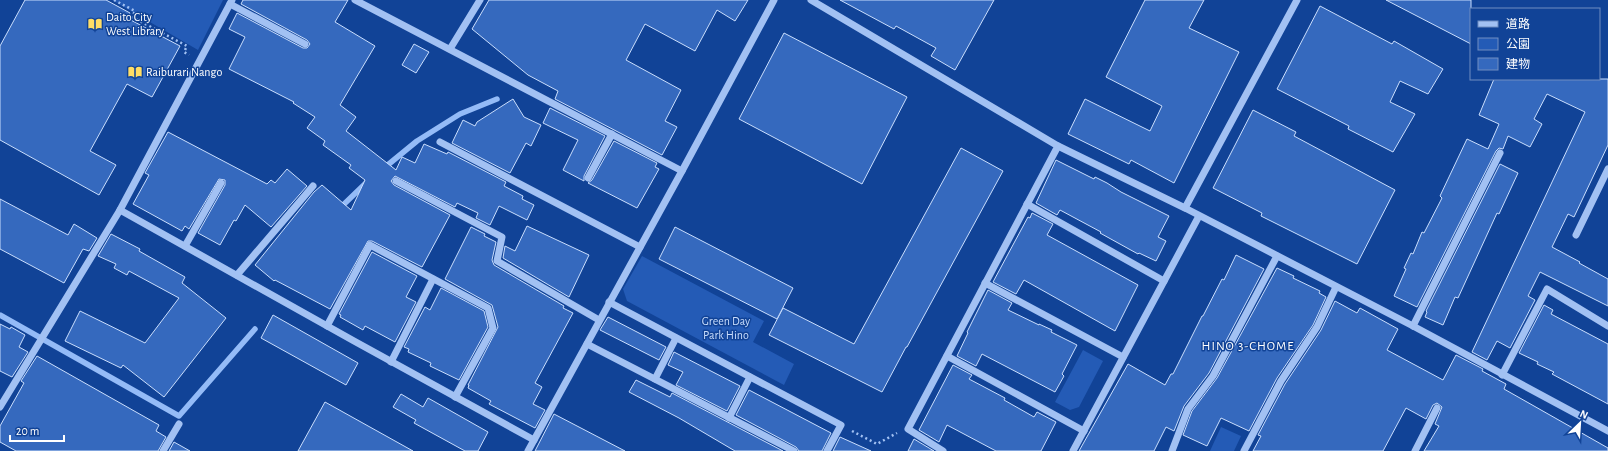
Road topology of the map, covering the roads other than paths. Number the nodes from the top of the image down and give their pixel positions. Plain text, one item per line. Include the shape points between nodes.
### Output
1 (355, 0) edge
2 (480, 0) edge
3 (774, 0) edge
4 (811, 0) edge
5 (1297, 0) edge
6 (231, 2) edge
7 (305, 44) dead end
8 (450, 49) junction
9 (612, 134) junction
10 (440, 142) dead end
11 (1058, 146) junction
12 (1500, 153) dead end
13 (1608, 169) edge
14 (682, 171) junction
15 (588, 178) dead end
16 (396, 181) dead end
17 (221, 183) dead end
18 (313, 186) dead end
19 (1027, 204) junction
20 (1185, 208) junction
21 (120, 210) junction
22 (1199, 216) junction
23 (1576, 235) dead end
24 (185, 246) junction
25 (640, 247) junction
26 (1276, 256) junction
27 (236, 275) junction
28 (433, 279) junction
29 (1164, 281) junction
30 (985, 283) junction
31 (1336, 287) junction
32 (609, 302) junction
33 (599, 320) junction
34 (327, 326) junction
35 (1413, 326) junction
36 (1608, 326) edge
37 (676, 338) junction
38 (586, 344) junction
39 (947, 356) junction
40 (1122, 357) junction
41 (391, 362) junction
42 (1502, 375) junction
43 (750, 377) junction
44 (655, 379) junction
45 (455, 397) junction
46 (0, 407) edge
47 (1437, 408) dead end
48 (729, 418) junction
49 (179, 424) dead end
50 (1084, 431) junction
51 (1608, 431) edge
52 (534, 440) junction
53 (163, 451) edge
54 (528, 451) edge
55 (794, 451) edge
56 (827, 451) edge
57 (943, 451) edge
58 (1073, 451) edge
59 (1172, 451) edge
60 (1244, 451) edge
61 (1415, 451) edge

1 - 8 street
2 - 8 street
3 - 14 street
4 - 11 street
5 - 20 street
6 - 7 street
6 - 21 street
8 - 9 street
9 - 14 street
9 - 15 street
10 - 25 street
11 - 19 street
11 - 20 street
12 - 35 street
13 - 23 street
14 - 25 street
16 - 33 street via 502,238 497,261
17 - 24 street
18 - 27 street
19 - 29 street
19 - 30 street
20 - 22 street
21 - 24 street
21 - 46 street
22 - 26 street
22 - 29 street
24 - 27 street
25 - 32 street
26 - 31 street
26 - 59 street via 1213,376 1188,409
27 - 34 street
28 - 34 street via 370,245
28 - 41 street
28 - 45 street via 488,308 493,328
29 - 40 street
30 - 39 street
30 - 40 street
31 - 35 street
31 - 60 street via 1317,327 1281,381
32 - 33 street
32 - 37 street
33 - 38 street
34 - 41 street
35 - 42 street
36 - 42 street via 1547,289
37 - 43 street
37 - 44 street
38 - 44 street
38 - 52 street
39 - 50 street
39 - 57 street via 908,429
40 - 50 street
41 - 45 street
42 - 51 street
43 - 48 street
43 - 56 street via 841,425
44 - 48 street
45 - 52 street
47 - 61 street
48 - 55 street
49 - 53 street
50 - 58 street
52 - 54 street

